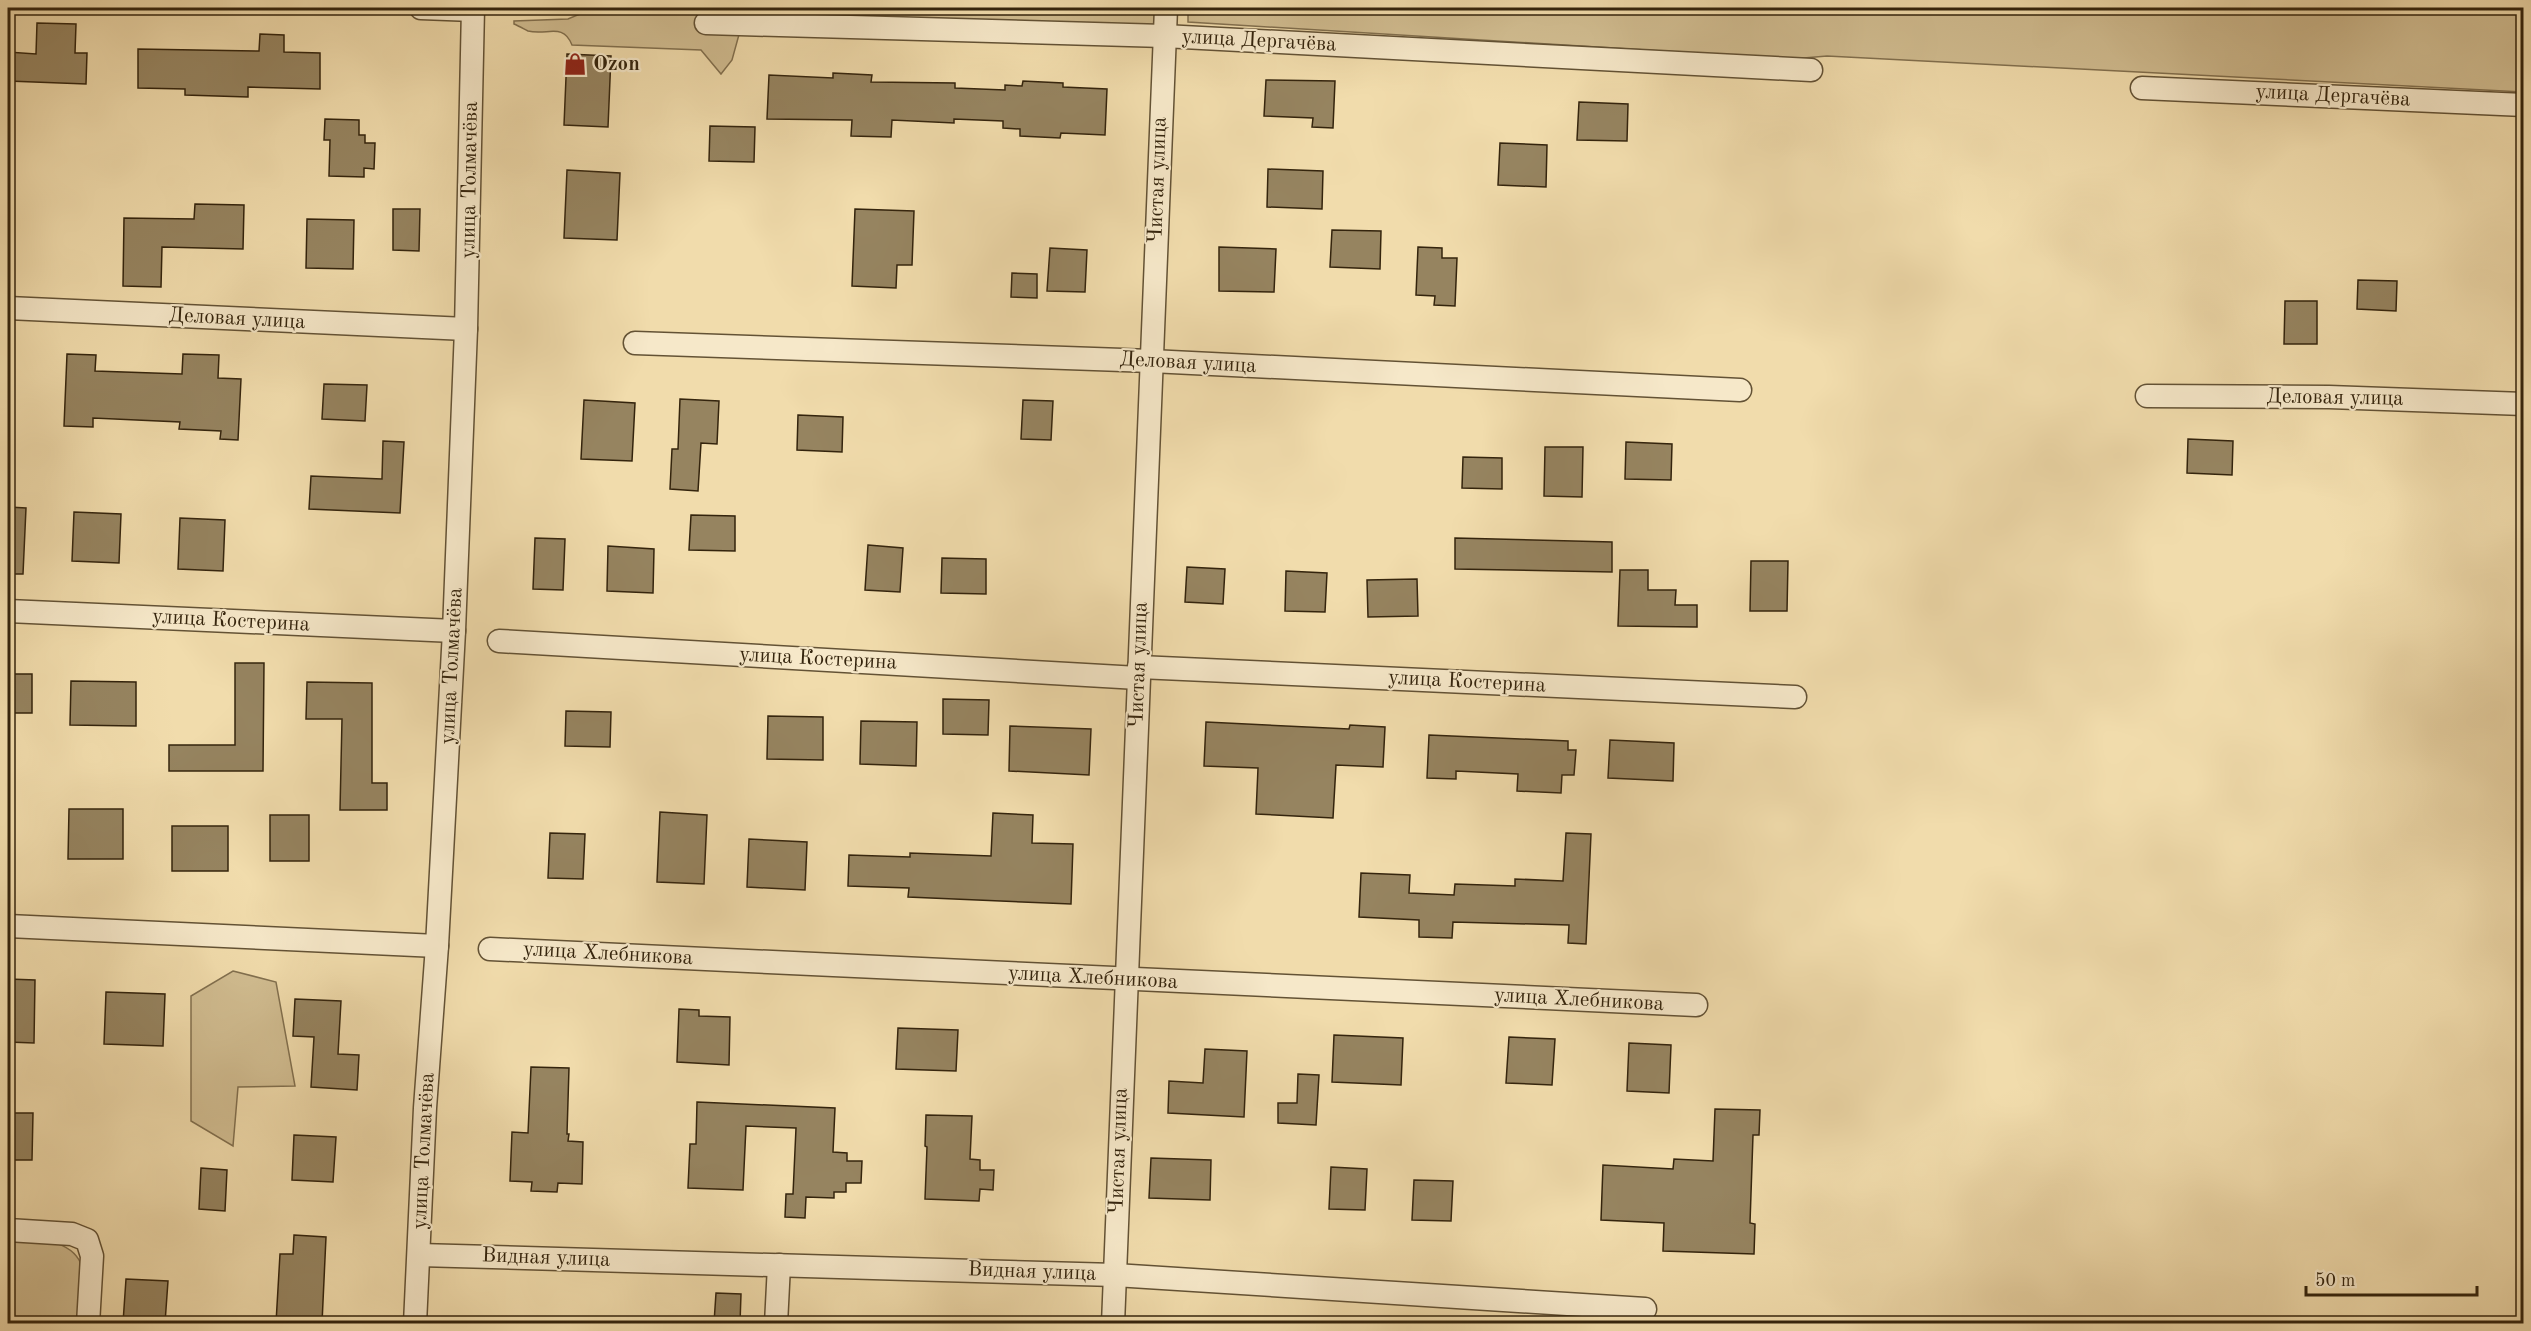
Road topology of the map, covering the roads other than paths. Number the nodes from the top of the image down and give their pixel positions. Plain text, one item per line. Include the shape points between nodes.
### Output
1 (421, 8) edge
2 (1166, 8) edge
3 (473, 9) edge
4 (706, 24) dead end
5 (1164, 36) junction
6 (1811, 70) dead end
7 (2142, 88) dead end
8 (2523, 105) edge
9 (8, 308) edge
10 (466, 329) junction
11 (635, 342) dead end
12 (1151, 361) junction
13 (1740, 390) dead end
14 (2147, 396) dead end
15 (2523, 404) edge
16 (8, 611) edge
17 (454, 631) junction
18 (499, 641) dead end
19 (1138, 673) junction
20 (1795, 697) dead end
21 (8, 926) edge
22 (437, 946) junction
23 (490, 949) dead end
24 (1126, 980) junction
25 (1696, 1005) dead end
26 (8, 1230) edge
27 (419, 1255) junction
28 (779, 1265) junction
29 (1115, 1275) junction
30 (1645, 1309) dead end
31 (88, 1323) edge
32 (415, 1323) edge
33 (776, 1323) edge
34 (1113, 1323) edge

1 - 3 street
2 - 5 street, Чистая улица
3 - 10 street, улица Толмачёва
4 - 5 street, улица Дергачёва
5 - 6 street, улица Дергачёва
5 - 12 street, Чистая улица
7 - 8 street, улица Дергачёва
9 - 10 street, Деловая улица
10 - 17 street, улица Толмачёва
11 - 12 street, Деловая улица
12 - 13 street, Деловая улица
12 - 19 street, Чистая улица
14 - 15 street, Деловая улица
16 - 17 street, улица Костерина
17 - 22 street, улица Толмачёва
18 - 19 street, улица Костерина
19 - 20 street, улица Костерина
19 - 24 street, Чистая улица
21 - 22 street
22 - 27 street, улица Толмачёва
23 - 24 street, улица Хлебникова
24 - 25 street, улица Хлебникова
24 - 29 street, Чистая улица
26 - 31 street via 72,1234 87,1240 92,1256
27 - 28 street, Видная улица
27 - 32 street, улица Толмачёва
28 - 29 street, Видная улица
28 - 33 street
29 - 30 street, Видная улица
29 - 34 street, Чистая улица

